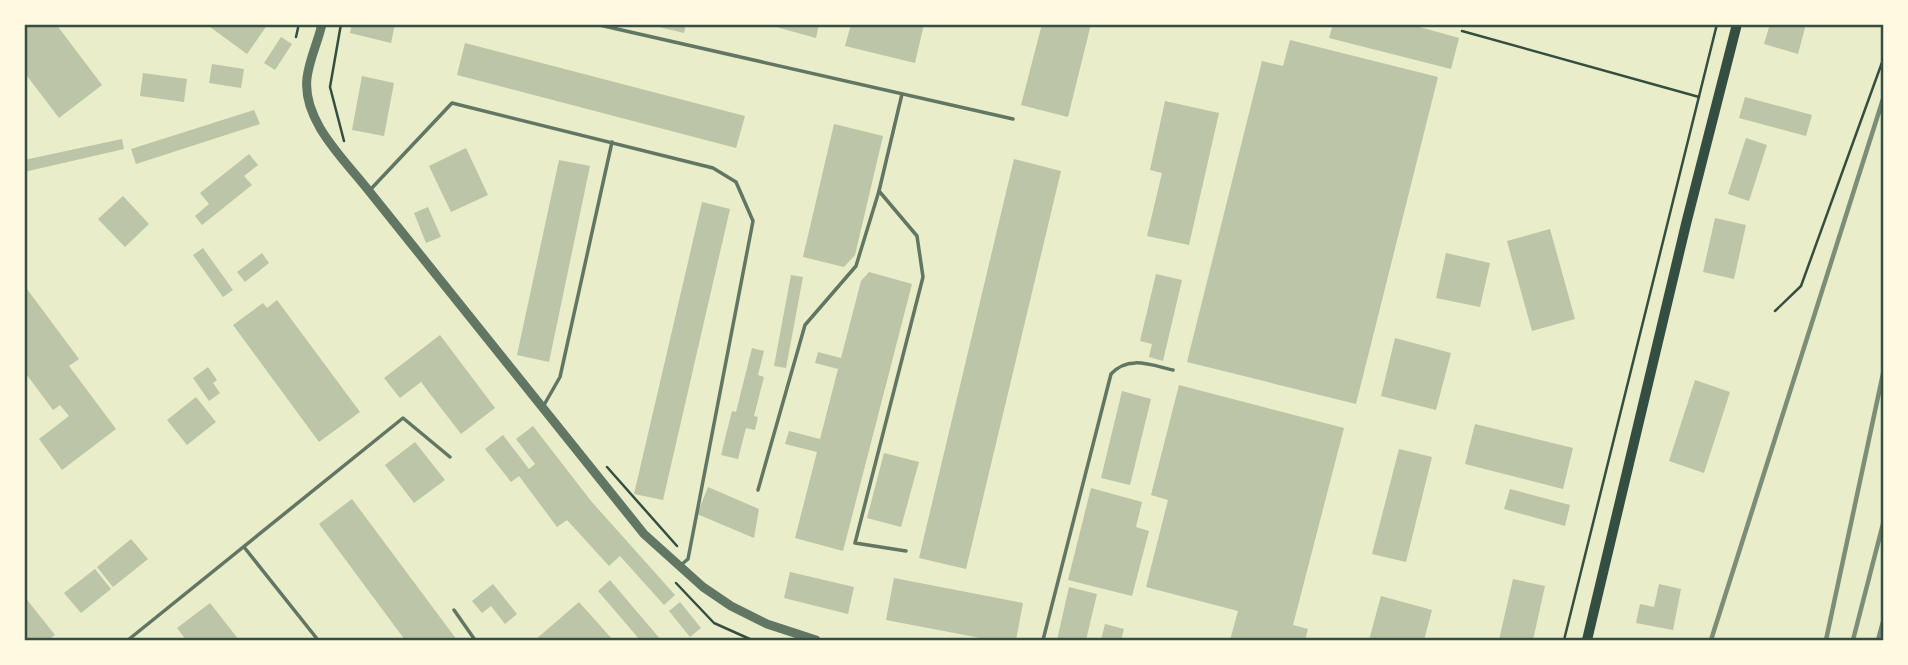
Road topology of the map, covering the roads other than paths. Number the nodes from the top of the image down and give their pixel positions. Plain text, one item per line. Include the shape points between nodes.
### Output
1 (322, 24) edge
2 (595, 24) edge
3 (1737, 24) edge
4 (902, 94) junction
5 (1013, 119) dead end
6 (612, 142) junction
7 (369, 191) junction
8 (880, 191) junction
9 (1173, 369) dead end
10 (542, 407) junction
11 (450, 457) dead end
12 (758, 490) dead end
13 (244, 547) junction
14 (906, 551) dead end
15 (680, 567) junction
16 (454, 610) dead end
17 (128, 640) edge
18 (318, 640) edge
19 (475, 640) edge
20 (816, 640) edge
21 (1043, 640) edge
22 (1587, 640) edge

1 - 7 street via 307,78 308,96 327,138
2 - 4 lane
3 - 22 main road
4 - 5 lane
4 - 8 lane
6 - 7 lane via 452,103
6 - 10 lane via 560,377
6 - 15 lane via 726,173 736,182 752,221 688,559
7 - 10 street
8 - 12 lane via 856,266 805,325
8 - 14 lane via 917,236 923,276 855,542
9 - 21 lane via 1137,362 1111,374
10 - 15 street via 645,534
11 - 13 lane via 403,418
13 - 17 lane
13 - 18 lane
15 - 20 street via 731,606
16 - 19 lane

